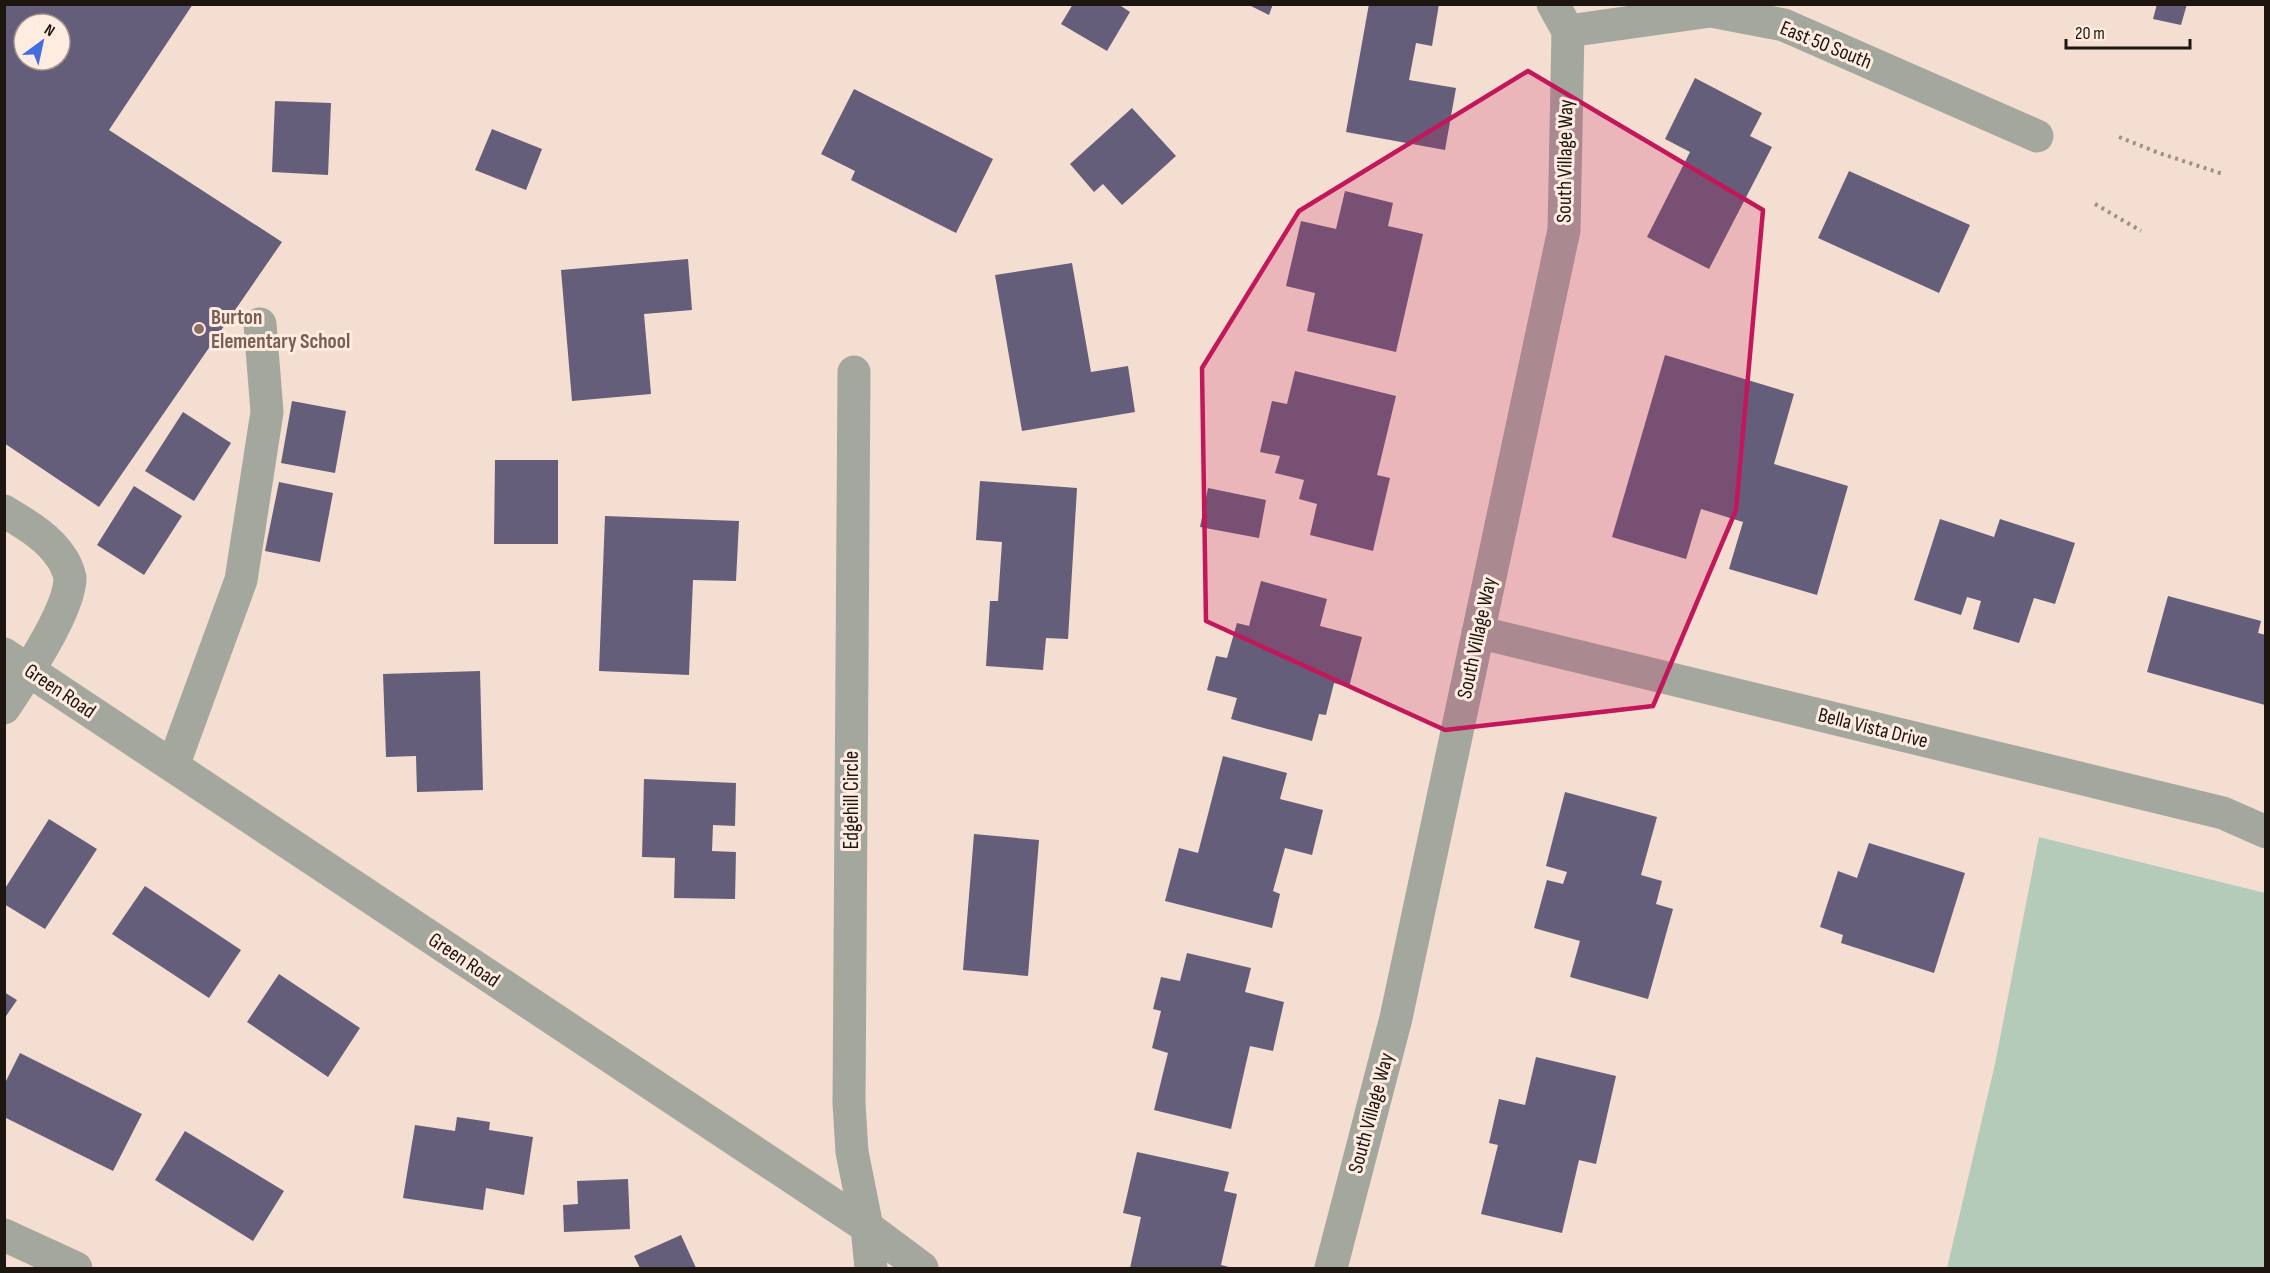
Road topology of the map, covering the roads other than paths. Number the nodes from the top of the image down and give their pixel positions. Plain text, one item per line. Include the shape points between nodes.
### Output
1 (1560, 18) edge
2 (2037, 136) dead end
3 (260, 324) dead end
4 (854, 372) dead end
5 (4, 511) edge
6 (1478, 632) junction
7 (17, 662) edge
8 (4, 708) edge
9 (173, 766) junction
10 (2265, 832) edge
11 (867, 1227) junction
12 (4, 1235) edge
13 (76, 1269) edge
14 (870, 1269) edge
15 (922, 1269) edge
16 (1331, 1269) edge

1 - 2 street, East 50 South via 1711,11 1784,25
1 - 6 street, South Village Way via 1564,230
3 - 9 street via 267,412 241,580
4 - 11 street, Edgehill Circle via 849,1103 852,1152
5 - 7 street via 44,537 62,558 70,576 66,599
6 - 10 street, Bella Vista Drive via 2223,813
6 - 16 street, South Village Way via 1396,1018
7 - 8 street
7 - 9 street, Green Road
9 - 11 street, Green Road
11 - 14 street, Edgehill Circle
11 - 15 street, Green Road
12 - 13 street

